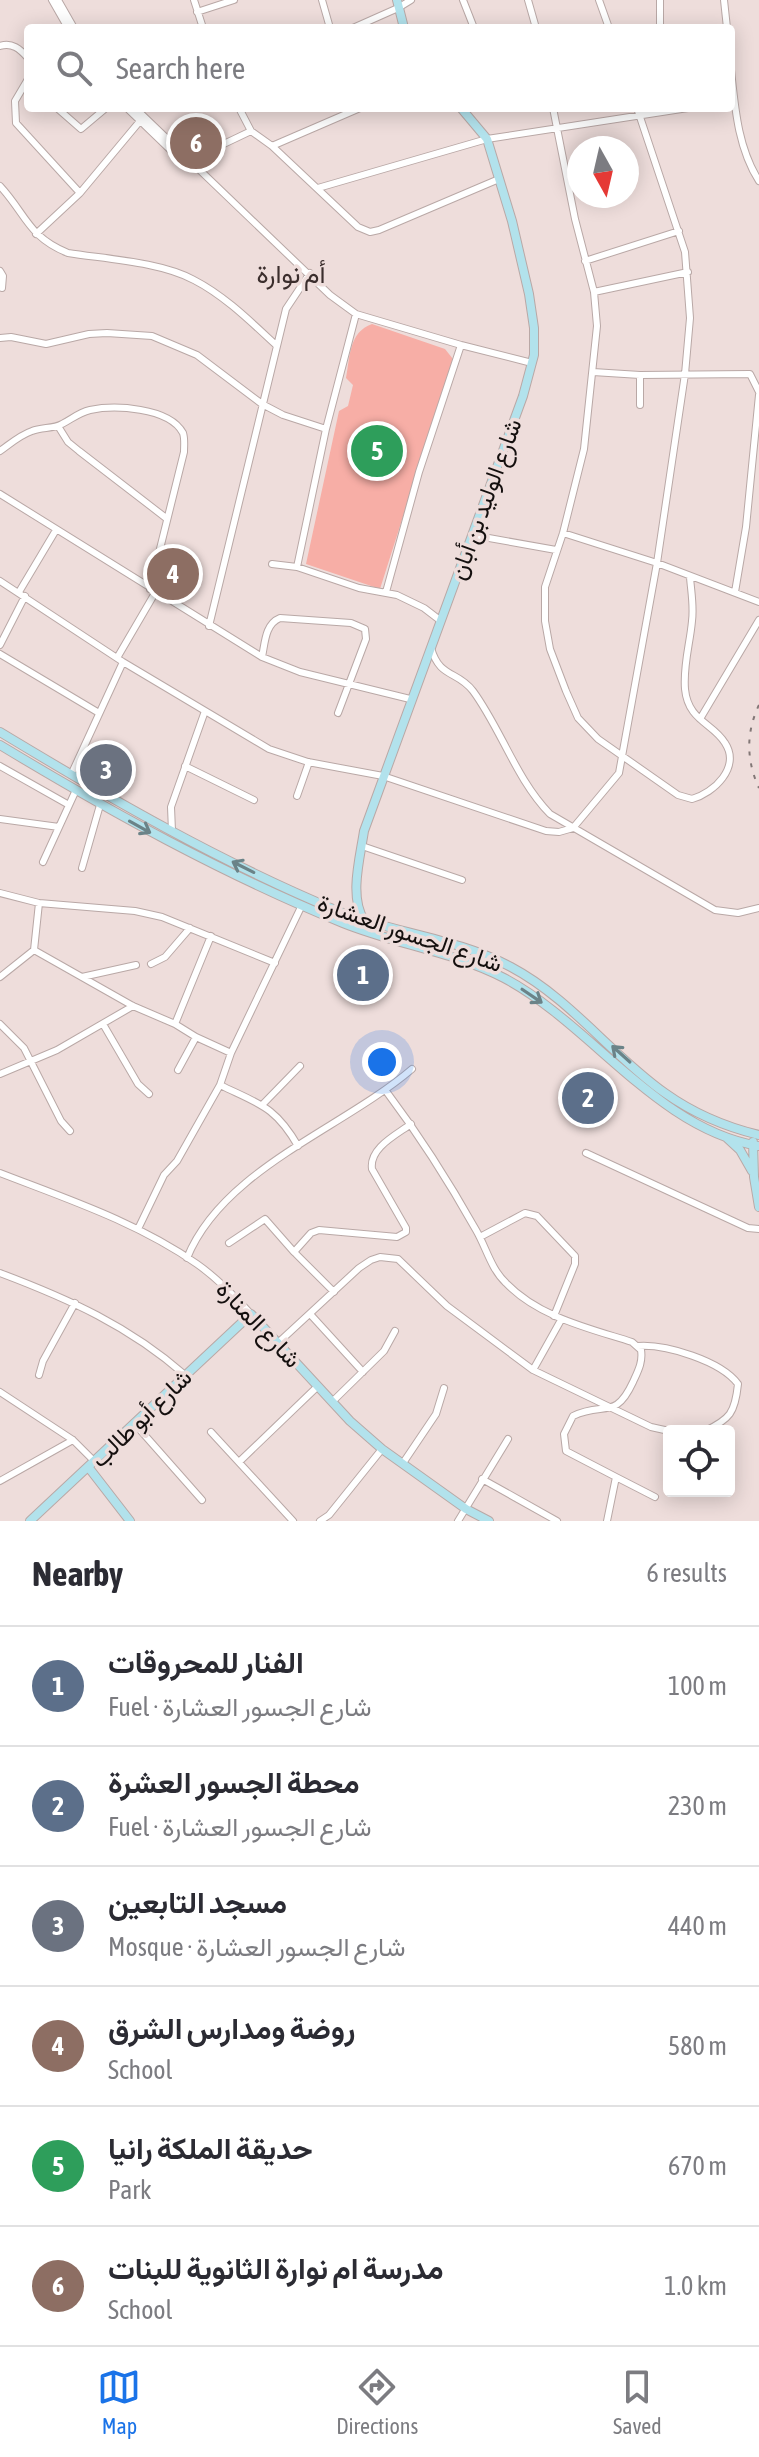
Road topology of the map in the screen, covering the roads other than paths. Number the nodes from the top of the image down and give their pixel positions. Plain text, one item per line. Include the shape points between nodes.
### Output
1 (55, 0) edge
2 (194, 0) edge
3 (234, 0) edge
4 (322, 0) edge
5 (411, 0) edge
6 (463, 0) edge
7 (528, 0) edge
8 (599, 0) edge
9 (660, 0) edge
10 (724, 0) edge
11 (398, 4) edge
12 (197, 12) junction
13 (69, 24) edge
14 (202, 24) edge
15 (329, 24) edge
16 (360, 24) edge
17 (403, 24) edge
18 (472, 24) edge
19 (535, 24) edge
20 (608, 24) edge
21 (660, 24) edge
22 (727, 24) edge
23 (0, 46) edge
24 (24, 54) edge
25 (24, 86) edge
26 (735, 99) edge
27 (62, 112) edge
28 (101, 112) edge
29 (131, 112) edge
30 (139, 112) edge
31 (241, 112) edge
32 (351, 112) edge
33 (464, 112) edge
34 (554, 112) edge
35 (638, 112) edge
36 (140, 121) junction
37 (556, 128) junction
38 (251, 131) junction
39 (487, 139) junction
40 (272, 146) junction
41 (186, 162) junction
42 (499, 179) junction
43 (759, 181) edge
44 (0, 186) edge
45 (318, 188) junction
46 (80, 193) junction
47 (679, 231) junction
48 (36, 234) junction
49 (585, 261) junction
50 (0, 271) edge
51 (688, 272) junction
52 (310, 273) junction
53 (2, 288) dead end
54 (594, 292) junction
55 (356, 314) junction
56 (0, 338) edge
57 (276, 345) junction
58 (461, 345) junction
59 (532, 363) junction
60 (593, 372) junction
61 (685, 374) junction
62 (750, 374) junction
63 (759, 374) edge
64 (640, 375) junction
65 (759, 394) edge
66 (262, 404) junction
67 (640, 405) dead end
68 (58, 426) junction
69 (326, 429) junction
70 (0, 451) edge
71 (0, 494) edge
72 (166, 518) junction
73 (56, 530) junction
74 (563, 533) junction
75 (472, 535) junction
76 (556, 550) junction
77 (657, 563) junction
78 (272, 564) dead end
79 (297, 567) junction
80 (690, 577) junction
81 (0, 581) edge
82 (153, 591) junction
83 (386, 592) junction
84 (735, 592) junction
85 (22, 594) junction
86 (759, 602) edge
87 (759, 620) edge
88 (441, 621) junction
89 (209, 626) junction
90 (0, 645) edge
91 (430, 648) junction
92 (0, 654) edge
93 (262, 657) junction
94 (120, 660) junction
95 (441, 669) junction
96 (419, 675) junction
97 (348, 684) junction
98 (410, 699) junction
99 (205, 711) junction
100 (99, 713) junction
101 (338, 713) dead end
102 (700, 719) junction
103 (0, 732) edge
104 (0, 745) edge
105 (623, 755) junction
106 (309, 762) junction
107 (0, 766) edge
108 (185, 766) junction
109 (71, 775) junction
110 (383, 776) junction
111 (76, 790) junction
112 (297, 796) dead end
113 (254, 800) dead end
114 (69, 805) junction
115 (100, 805) junction
116 (0, 819) edge
117 (59, 827) junction
118 (573, 828) junction
119 (172, 831) junction
120 (362, 846) junction
121 (43, 862) dead end
122 (82, 868) dead end
123 (269, 880) junction
124 (462, 880) dead end
125 (264, 890) junction
126 (357, 892) junction
127 (0, 893) edge
128 (39, 903) junction
129 (302, 905) junction
130 (759, 908) edge
131 (340, 912) junction
132 (364, 921) junction
133 (190, 928) junction
134 (211, 936) junction
135 (34, 950) junction
136 (275, 963) junction
137 (151, 964) dead end
138 (136, 965) dead end
139 (0, 977) edge
140 (82, 977) junction
141 (133, 1006) junction
142 (0, 1024) edge
143 (103, 1024) junction
144 (175, 1024) junction
145 (196, 1037) junction
146 (231, 1053) junction
147 (32, 1061) junction
148 (300, 1066) dead end
149 (412, 1069) dead end
150 (178, 1070) dead end
151 (0, 1074) edge
152 (220, 1085) junction
153 (386, 1091) junction
154 (149, 1094) dead end
155 (263, 1104) junction
156 (411, 1124) junction
157 (70, 1131) dead end
158 (757, 1134) edge
159 (727, 1137) junction
160 (756, 1145) edge
161 (298, 1146) junction
162 (586, 1153) dead end
163 (0, 1173) edge
164 (754, 1177) junction
165 (759, 1207) edge
166 (138, 1229) junction
167 (759, 1229) edge
168 (480, 1237) junction
169 (229, 1243) dead end
170 (294, 1252) junction
171 (187, 1258) junction
172 (0, 1273) edge
173 (334, 1292) junction
174 (75, 1303) junction
175 (251, 1314) junction
176 (310, 1314) junction
177 (557, 1318) junction
178 (395, 1331) dead end
179 (279, 1342) junction
180 (638, 1346) junction
181 (533, 1370) junction
182 (363, 1372) junction
183 (39, 1375) dead end
184 (185, 1375) junction
185 (318, 1386) junction
186 (444, 1388) dead end
187 (2, 1395) edge
188 (333, 1401) junction
189 (611, 1408) junction
190 (134, 1423) junction
191 (717, 1425) edge
192 (663, 1430) edge
193 (211, 1432) dead end
194 (508, 1439) dead end
195 (73, 1440) junction
196 (382, 1449) junction
197 (240, 1461) junction
198 (403, 1463) junction
199 (92, 1465) junction
200 (616, 1477) junction
201 (482, 1479) junction
202 (0, 1481) edge
203 (655, 1497) dead end
204 (202, 1500) dead end
205 (466, 1509) junction
206 (325, 1520) edge
207 (30, 1521) edge
208 (130, 1521) edge
209 (293, 1521) edge
210 (458, 1521) edge
211 (489, 1521) edge
212 (557, 1521) edge
213 (607, 1521) edge

1 - 13 street
2 - 12 street
3 - 12 street
4 - 15 street
5 - 11 street
6 - 18 street
7 - 19 street
8 - 20 street
9 - 21 street
10 - 22 street
11 - 16 street
11 - 17 main road
12 - 14 street
23 - 24 street via 17,47
25 - 46 street via 15,101 16,123
26 - 43 street via 740,136
27 - 28 street via 81,129
29 - 36 street
30 - 41 street
31 - 38 street
32 - 40 street
33 - 39 main road, شارع الوليد بن أبان
34 - 37 street
35 - 37 street
35 - 47 street
36 - 41 street
36 - 46 street
37 - 39 street
37 - 49 street
38 - 40 street
38 - 41 street
39 - 42 main road, شارع الوليد بن أبان
39 - 45 street
40 - 45 street
41 - 52 street
42 - 45 street via 374,231 358,227
42 - 59 main road, شارع الوليد بن أبان via 529,294
44 - 48 street
46 - 48 street
47 - 49 street
47 - 51 street
48 - 57 street via 68,253 196,280
49 - 54 street
50 - 53 street
51 - 54 street
51 - 61 street
52 - 55 street
52 - 57 street via 286,309
54 - 60 street
55 - 58 street
55 - 69 street
56 - 66 street via 46,344 89,334 152,336 197,355
57 - 66 street
58 - 59 street
58 - 83 street
59 - 75 main road, شارع الوليد بن أبان
60 - 64 street
60 - 74 street via 584,449
61 - 62 street
61 - 64 street
61 - 77 street
62 - 63 street
62 - 65 street
64 - 67 street
65 - 84 street
66 - 69 street
66 - 89 street
68 - 70 street via 28,432
68 - 72 street via 68,442
68 - 72 street via 80,413 110,408 159,415 177,427 184,452
69 - 79 street
71 - 73 street
72 - 82 street
73 - 82 street
73 - 85 street
74 - 76 street
74 - 77 street
75 - 76 street
75 - 88 main road, شارع الوليد بن أبان
76 - 105 street via 544,606 555,665 578,718
77 - 80 street
77 - 105 street
78 - 79 street
79 - 83 street
80 - 84 street
80 - 102 street via 693,615 686,693
81 - 85 street
82 - 89 street
82 - 94 street
83 - 88 street
84 - 86 street
85 - 90 street
85 - 94 street
87 - 102 street
88 - 91 main road, شارع الوليد بن أبان
89 - 93 street
91 - 95 street
91 - 96 main road, شارع الوليد بن أبان
92 - 100 street
93 - 97 street
93 - 97 street via 274,620 359,625 367,634
94 - 99 street
94 - 100 street
95 - 96 street
95 - 118 street via 474,692 544,808
96 - 98 main road, شارع الوليد بن أبان
97 - 98 street
97 - 101 street
98 - 110 main road, شارع الوليد بن أبان
99 - 106 street via 269,749
99 - 108 street
100 - 109 street
102 - 105 street via 724,741 728,755 722,779 699,797 678,795
103 - 109 main road, شارع الجسور العشارة
104 - 111 main road, شارع الجسور العشارة
105 - 118 street via 619,773
106 - 110 street
106 - 112 street
107 - 114 street
108 - 113 street
108 - 119 street via 170,810
109 - 119 main road, شارع الجسور العشارة
110 - 118 street via 546,831
110 - 120 main road, شارع الوليد بن أبان
111 - 114 street
111 - 115 main road, شارع الجسور العشارة
114 - 117 street
115 - 122 street
115 -> 125 main road, شارع الجسور العشارة
116 - 117 street
117 - 121 street
118 - 130 street via 715,910 738,913
123 -> 119 main road, شارع الجسور العشارة
120 - 124 street
120 - 126 main road, شارع الوليد بن أبان
123 - 125 main road
123 - 131 main road, شارع الجسور العشارة
125 - 129 main road, شارع الجسور العشارة
126 - 131 main road
126 - 132 main road, شارع الوليد بن أبان
127 - 128 street
128 - 133 street via 135,911
128 - 135 street
129 - 136 street
129 -> 159 main road, شارع الجسور العشارة via 506,979 669,1106
131 - 132 main road, شارع الجسور العشارة
158 -> 132 main road, شارع الجسور العشارة via 664,1093 551,994 508,965
133 - 134 street
133 - 137 street via 165,957
134 - 136 street
134 - 144 street
135 - 139 street
135 - 140 street
136 - 146 street
138 - 140 street
140 - 141 street
141 - 143 street
141 - 144 street
142 - 147 street
143 - 147 street
143 - 154 street
144 - 145 street
145 - 146 street
145 - 150 street
146 - 152 street
147 - 151 street
147 - 157 street
148 - 155 street
149 - 153 street
152 - 155 street
152 - 166 street via 164,1175
153 - 156 street
153 - 161 street
155 - 161 street
156 - 168 street
156 - 170 street via 374,1153 371,1162 406,1232 397,1237 319,1230
158 - 160 main road
159 - 160 main road, شارع الجسور العشارة
159 - 164 main road
160 - 164 main road
161 - 171 street via 217,1209
162 - 167 street
163 - 166 street, شارع المنارة
164 - 165 main road
166 - 171 street, شارع المنارة
168 - 177 street via 506,1284
168 - 177 street via 525,1213 533,1214 574,1253
169 - 170 street via 265,1219
170 - 173 street
171 - 175 street, شارع المنارة
172 - 174 street
173 - 176 street
173 - 181 street via 371,1260 398,1259 447,1306
174 - 183 street
174 - 184 street via 148,1344
175 - 179 main road, شارع المنارة
175 - 184 main road, شارع أبو طالب
176 - 179 street
176 - 182 street
177 - 180 street
177 - 181 street
178 - 182 street
179 - 185 main road, شارع المنارة
180 - 189 street via 639,1368 625,1398
180 - 191 street via 654,1345 700,1359 732,1376 738,1384 736,1402 727,1420
181 - 189 street
182 - 188 street
184 - 190 main road, شارع أبو طالب
185 - 188 main road, شارع المنارة
185 - 197 street
186 - 198 street via 436,1414
187 - 195 street
188 - 196 main road, شارع المنارة
189 - 192 street
189 - 200 street via 573,1416 564,1439 566,1451
190 - 199 main road, شارع أبو طالب
190 - 204 street
193 - 197 street
194 - 201 street
195 - 199 street
195 - 202 street
196 - 198 main road, شارع المنارة
196 - 206 street
197 - 209 street
198 - 205 main road, شارع المنارة
199 - 207 main road, شارع أبو طالب
199 - 208 main road
200 - 203 street
200 - 213 street
201 - 205 street
201 - 212 street
205 - 210 street
205 - 211 main road, شارع المنارة

